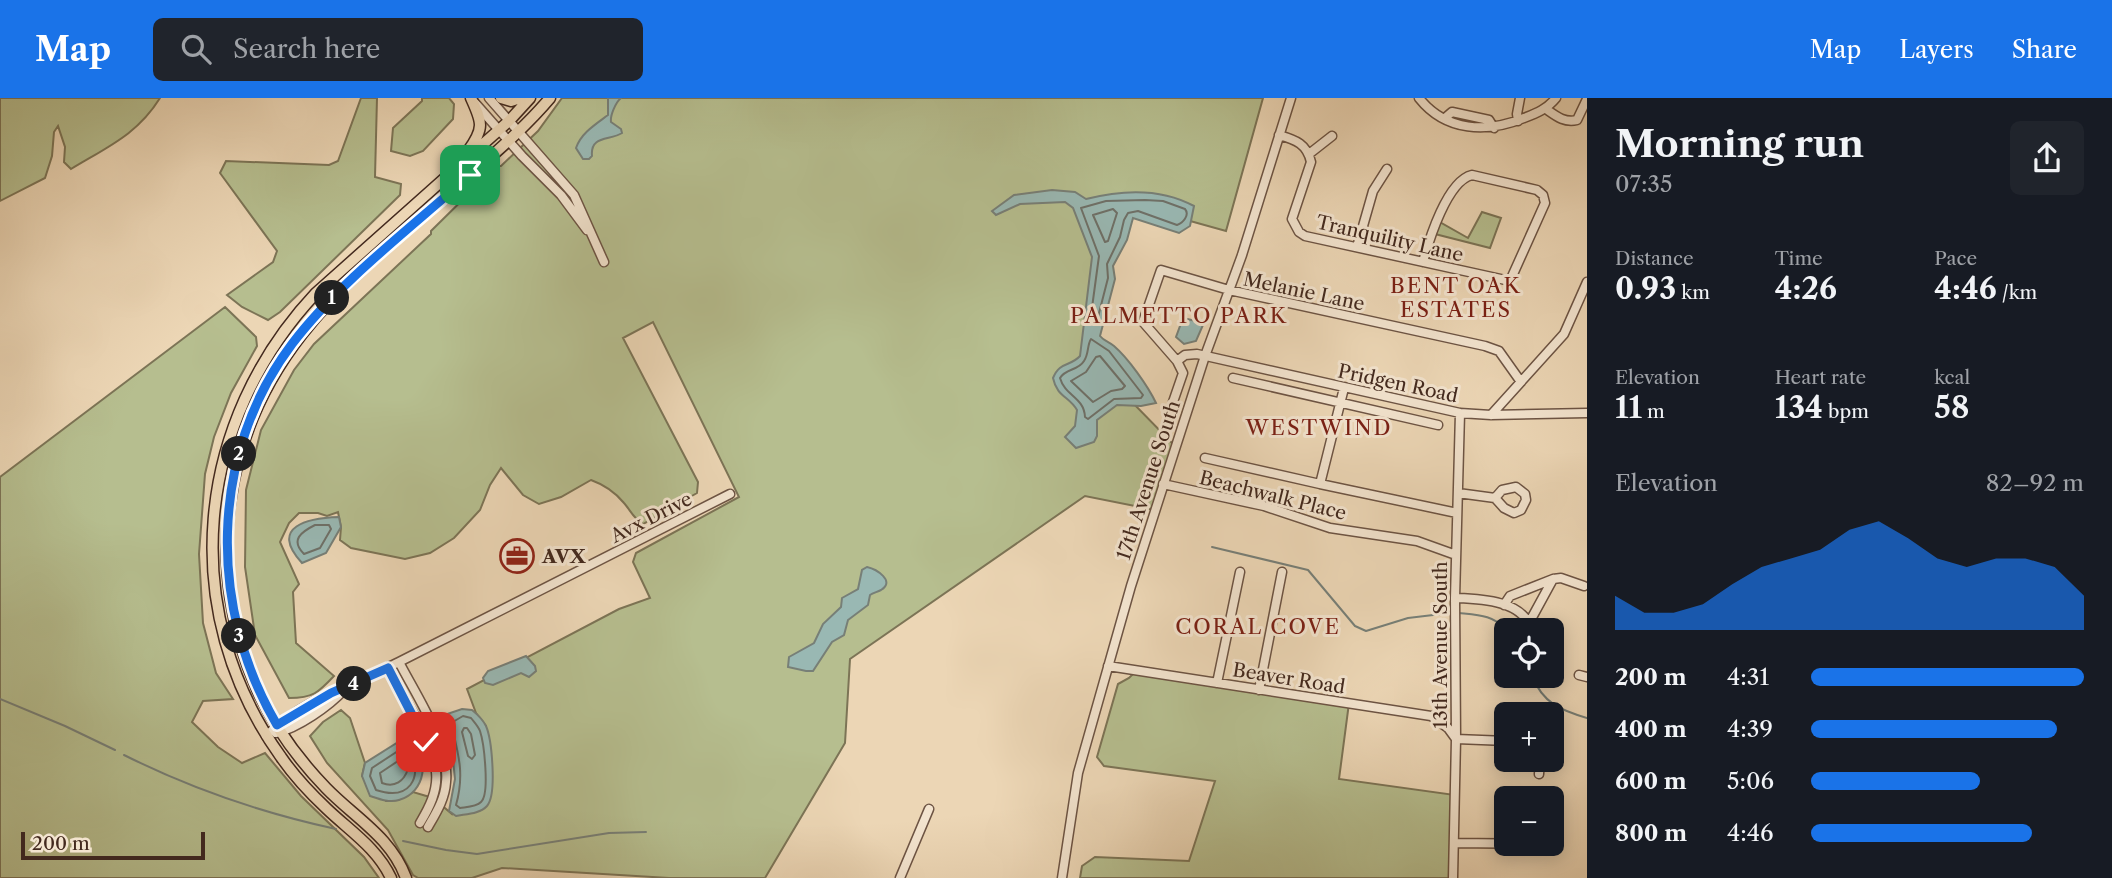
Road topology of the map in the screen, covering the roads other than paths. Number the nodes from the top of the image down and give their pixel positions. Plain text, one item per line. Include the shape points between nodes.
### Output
1 (471, 98) edge
2 (489, 98) edge
3 (500, 98) edge
4 (520, 98) edge
5 (530, 98) edge
6 (550, 98) edge
7 (1291, 98) edge
8 (1419, 98) edge
9 (1430, 98) edge
10 (1520, 98) edge
11 (1556, 98) edge
12 (1587, 99) edge
13 (1426, 107) junction
14 (1546, 109) junction
15 (509, 121) junction
16 (1518, 121) junction
17 (499, 129) junction
18 (518, 131) junction
19 (1279, 135) junction
20 (1332, 136) dead end
21 (509, 140) junction
22 (1309, 154) junction
23 (454, 169) junction
24 (1387, 169) dead end
25 (590, 235) junction
26 (1357, 247) junction
27 (604, 262) dead end
28 (1423, 262) junction
29 (1587, 282) edge
30 (1229, 290) junction
31 (1205, 356) junction
32 (1177, 361) junction
33 (1233, 378) dead end
34 (1521, 382) junction
35 (1344, 388) junction
36 (1172, 402) dead end
37 (1340, 403) junction
38 (1460, 413) junction
39 (1587, 413) edge
40 (1492, 415) junction
41 (1438, 425) dead end
42 (1205, 457) dead end
43 (1163, 484) junction
44 (1320, 484) junction
45 (1458, 493) junction
46 (730, 495) dead end
47 (1495, 498) dead end
48 (1457, 513) junction
49 (1456, 555) junction
50 (1240, 572) dead end
51 (1282, 572) dead end
52 (1553, 579) junction
53 (1584, 586) dead end
54 (1455, 598) junction
55 (1504, 605) junction
56 (1524, 618) edge
57 (1534, 618) edge
58 (400, 662) junction
59 (1108, 666) junction
60 (388, 668) junction
61 (1217, 683) junction
62 (1259, 690) junction
63 (279, 728) junction
64 (436, 735) junction
65 (266, 736) junction
66 (1456, 739) junction
67 (425, 740) junction
68 (1494, 740) edge
69 (929, 808) dead end
70 (1454, 843) junction
71 (1494, 843) edge
72 (391, 878) edge
73 (406, 878) edge
74 (900, 878) edge
75 (1062, 878) edge
76 (1452, 878) edge

1 - 17 street
1 - 23 main road via 480,118 480,132
2 - 15 street
3 - 4 main road
5 - 15 main road
6 - 18 main road
7 - 19 street, 17th Avenue South
8 - 13 street
9 - 13 street
10 - 16 street
11 - 14 street
12 - 14 street via 1577,120 1570,122
13 - 16 street via 1476,129
14 - 16 street
15 - 17 main road
15 - 18 street
17 - 21 street
17 - 23 main road
18 - 21 main road
18 - 25 street via 574,195
19 - 22 street via 1296,140
19 - 30 street, 17th Avenue South
20 - 22 street
21 - 25 street via 561,195
21 - 63 main road via 327,303 285,354 254,413 232,487 228,578 246,659
22 - 26 street, Tranquility Lane via 1311,162 1294,225 1306,236
23 - 65 main road via 305,306 262,364 230,434 214,510 215,593 234,668
24 - 26 street via 1373,191
25 - 27 street
26 - 28 street, Tranquility Lane
28 - 28 street, Tranquility Lane via 1434,223 1466,176 1546,193 1510,281
29 - 34 street via 1564,334
30 - 31 street, 17th Avenue South
30 - 32 street, Melanie Lane via 1160,270 1143,322
30 - 34 street, Melanie Lane via 1485,346 1499,351
31 - 32 street via 1185,355
31 - 35 street, Pridgen Road
31 - 43 street, 17th Avenue South
32 - 36 street via 1183,373
33 - 37 street
34 - 40 street
35 - 37 street
35 - 38 street, Pridgen Road
37 - 41 street
37 - 44 street
38 - 40 street, Pridgen Road
38 - 45 street, 13th Avenue South
39 - 40 street, Pridgen Road
42 - 44 street
43 - 49 street, Beachwalk Place via 1264,506 1330,528 1417,541
43 - 59 street, 17th Avenue South
44 - 48 street
45 - 47 street
45 - 48 street, 13th Avenue South
46 - 58 street, Avx Drive
48 - 49 street, 13th Avenue South
49 - 54 street, 13th Avenue South
50 - 61 street
51 - 62 street
52 - 53 street
52 - 55 street via 1510,596
52 - 57 street
54 - 55 street
54 - 66 street, 13th Avenue South
55 - 56 street
58 - 60 street, Avx Drive
58 - 64 street
59 - 61 street, Beaver Road
59 - 75 street, 17th Avenue South via 1078,773
60 - 63 street, Avx Drive via 331,693
60 - 67 street
61 - 62 street, Beaver Road
62 - 66 street, Beaver Road via 1431,716
63 - 65 street, Avx Drive
63 - 73 main road via 326,788 389,846
64 - 67 street
64 - 67 street via 446,781 443,798 424,825 436,772
65 - 72 main road via 291,771 376,853
66 - 68 street
66 - 70 street, 13th Avenue South
69 - 74 street
70 - 71 street
70 - 76 street, 13th Avenue South

